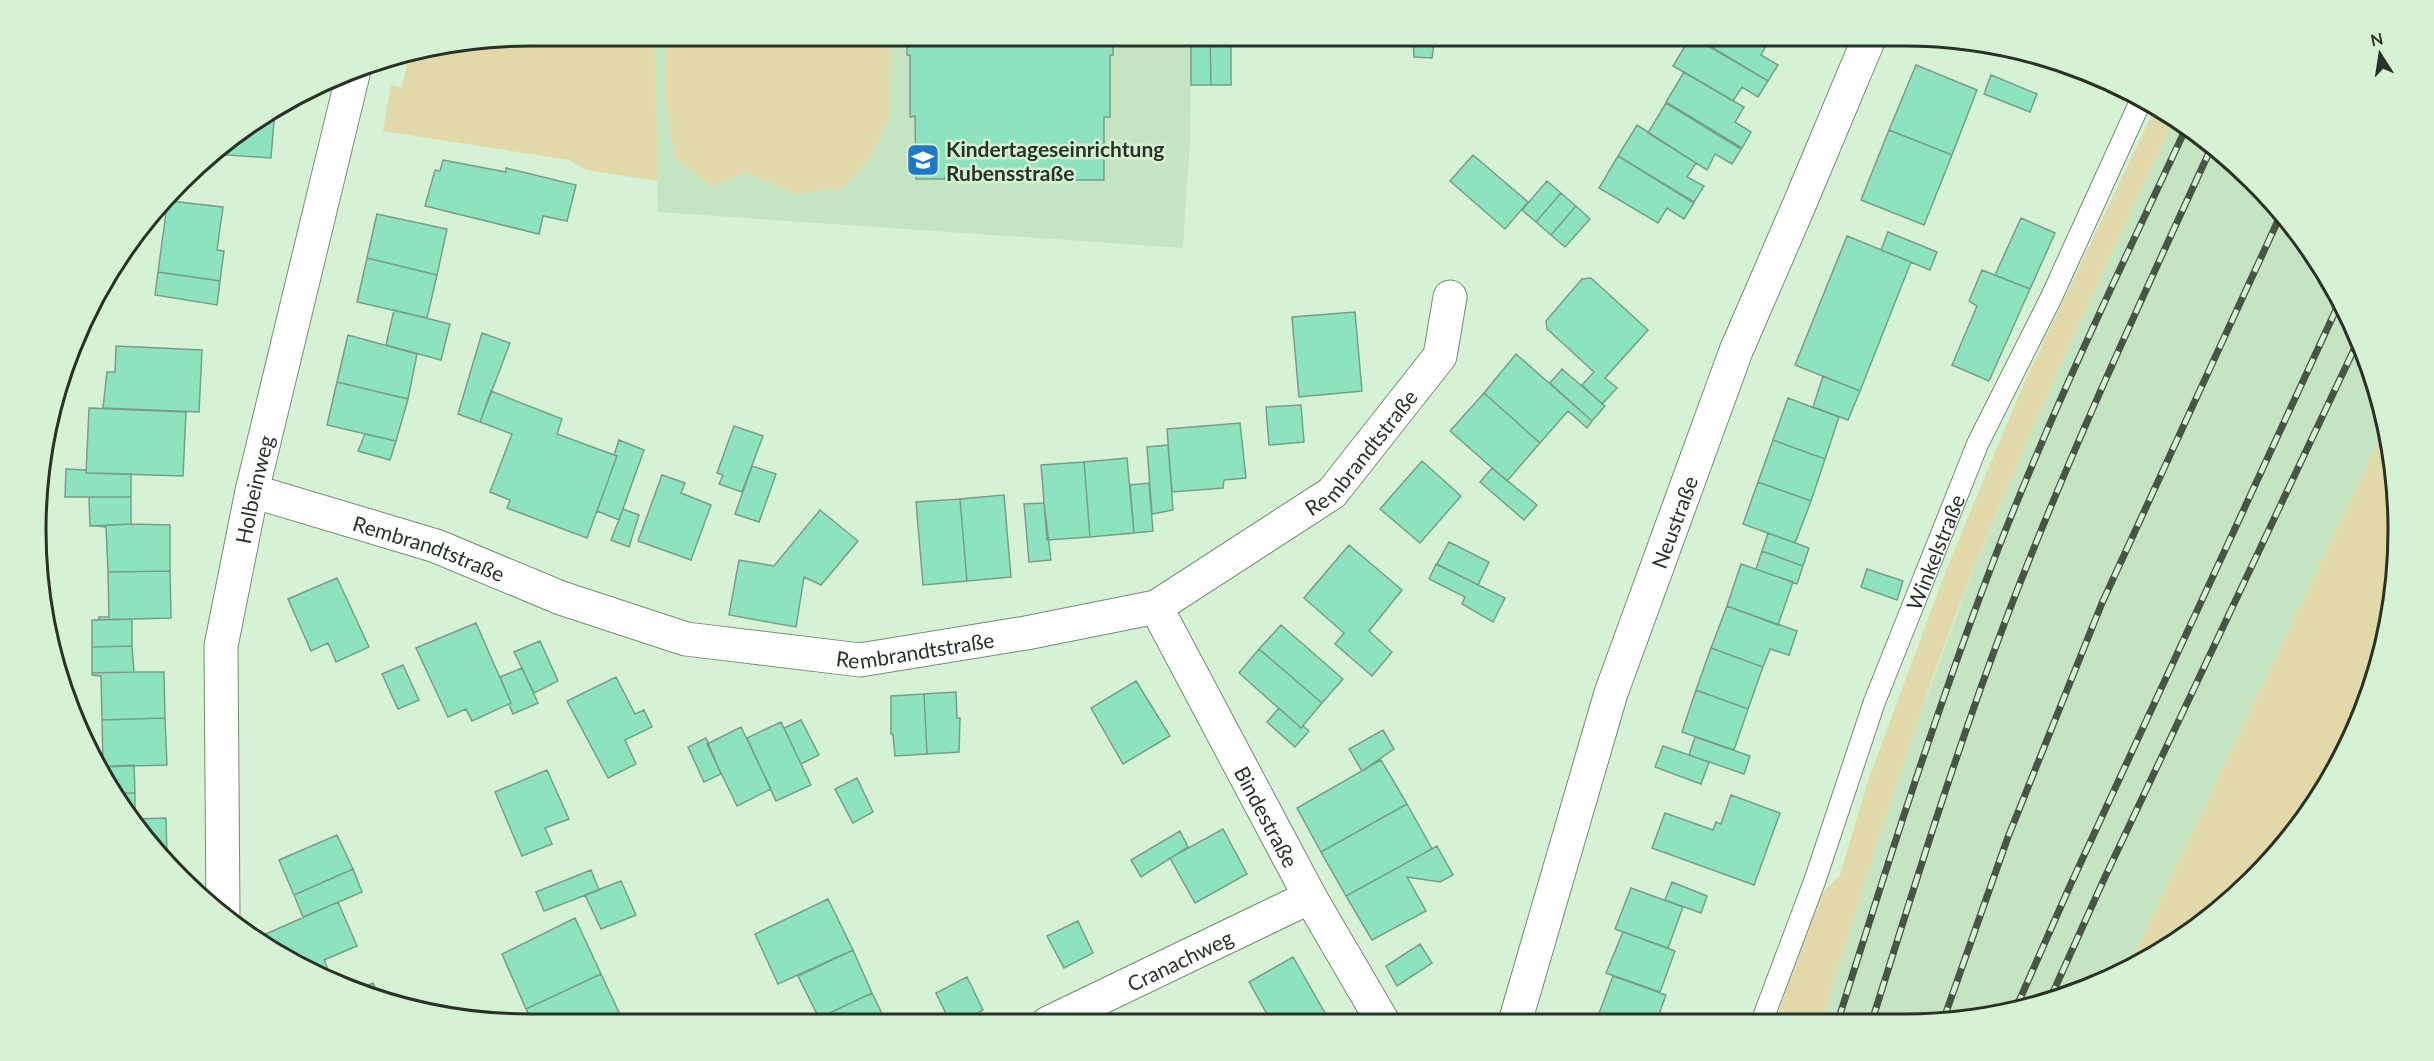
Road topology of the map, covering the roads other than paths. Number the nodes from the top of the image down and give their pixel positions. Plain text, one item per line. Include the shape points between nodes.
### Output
1 (1866, 46) edge
2 (351, 81) edge
3 (2138, 107) edge
4 (1450, 297) dead end
5 (252, 491) junction
6 (1156, 607) junction
7 (1310, 897) junction
8 (223, 904) edge
9 (1067, 1014) edge
10 (1378, 1014) edge
11 (1517, 1014) edge
12 (1765, 1014) edge

1 - 11 street, Neustraße via 1736,351 1611,693
2 - 5 street, Holbeinweg
3 - 12 lane, Winkelstraße via 2051,298 1978,443 1874,703 1815,880
4 - 6 street, Rembrandtstraße via 1440,356 1332,493
5 - 6 street, Rembrandtstraße via 436,546 561,598 686,639 860,660
5 - 8 street, Holbeinweg via 221,646
6 - 7 street, Bindestraße
7 - 9 street, Cranachweg
7 - 10 street, Bindestraße

